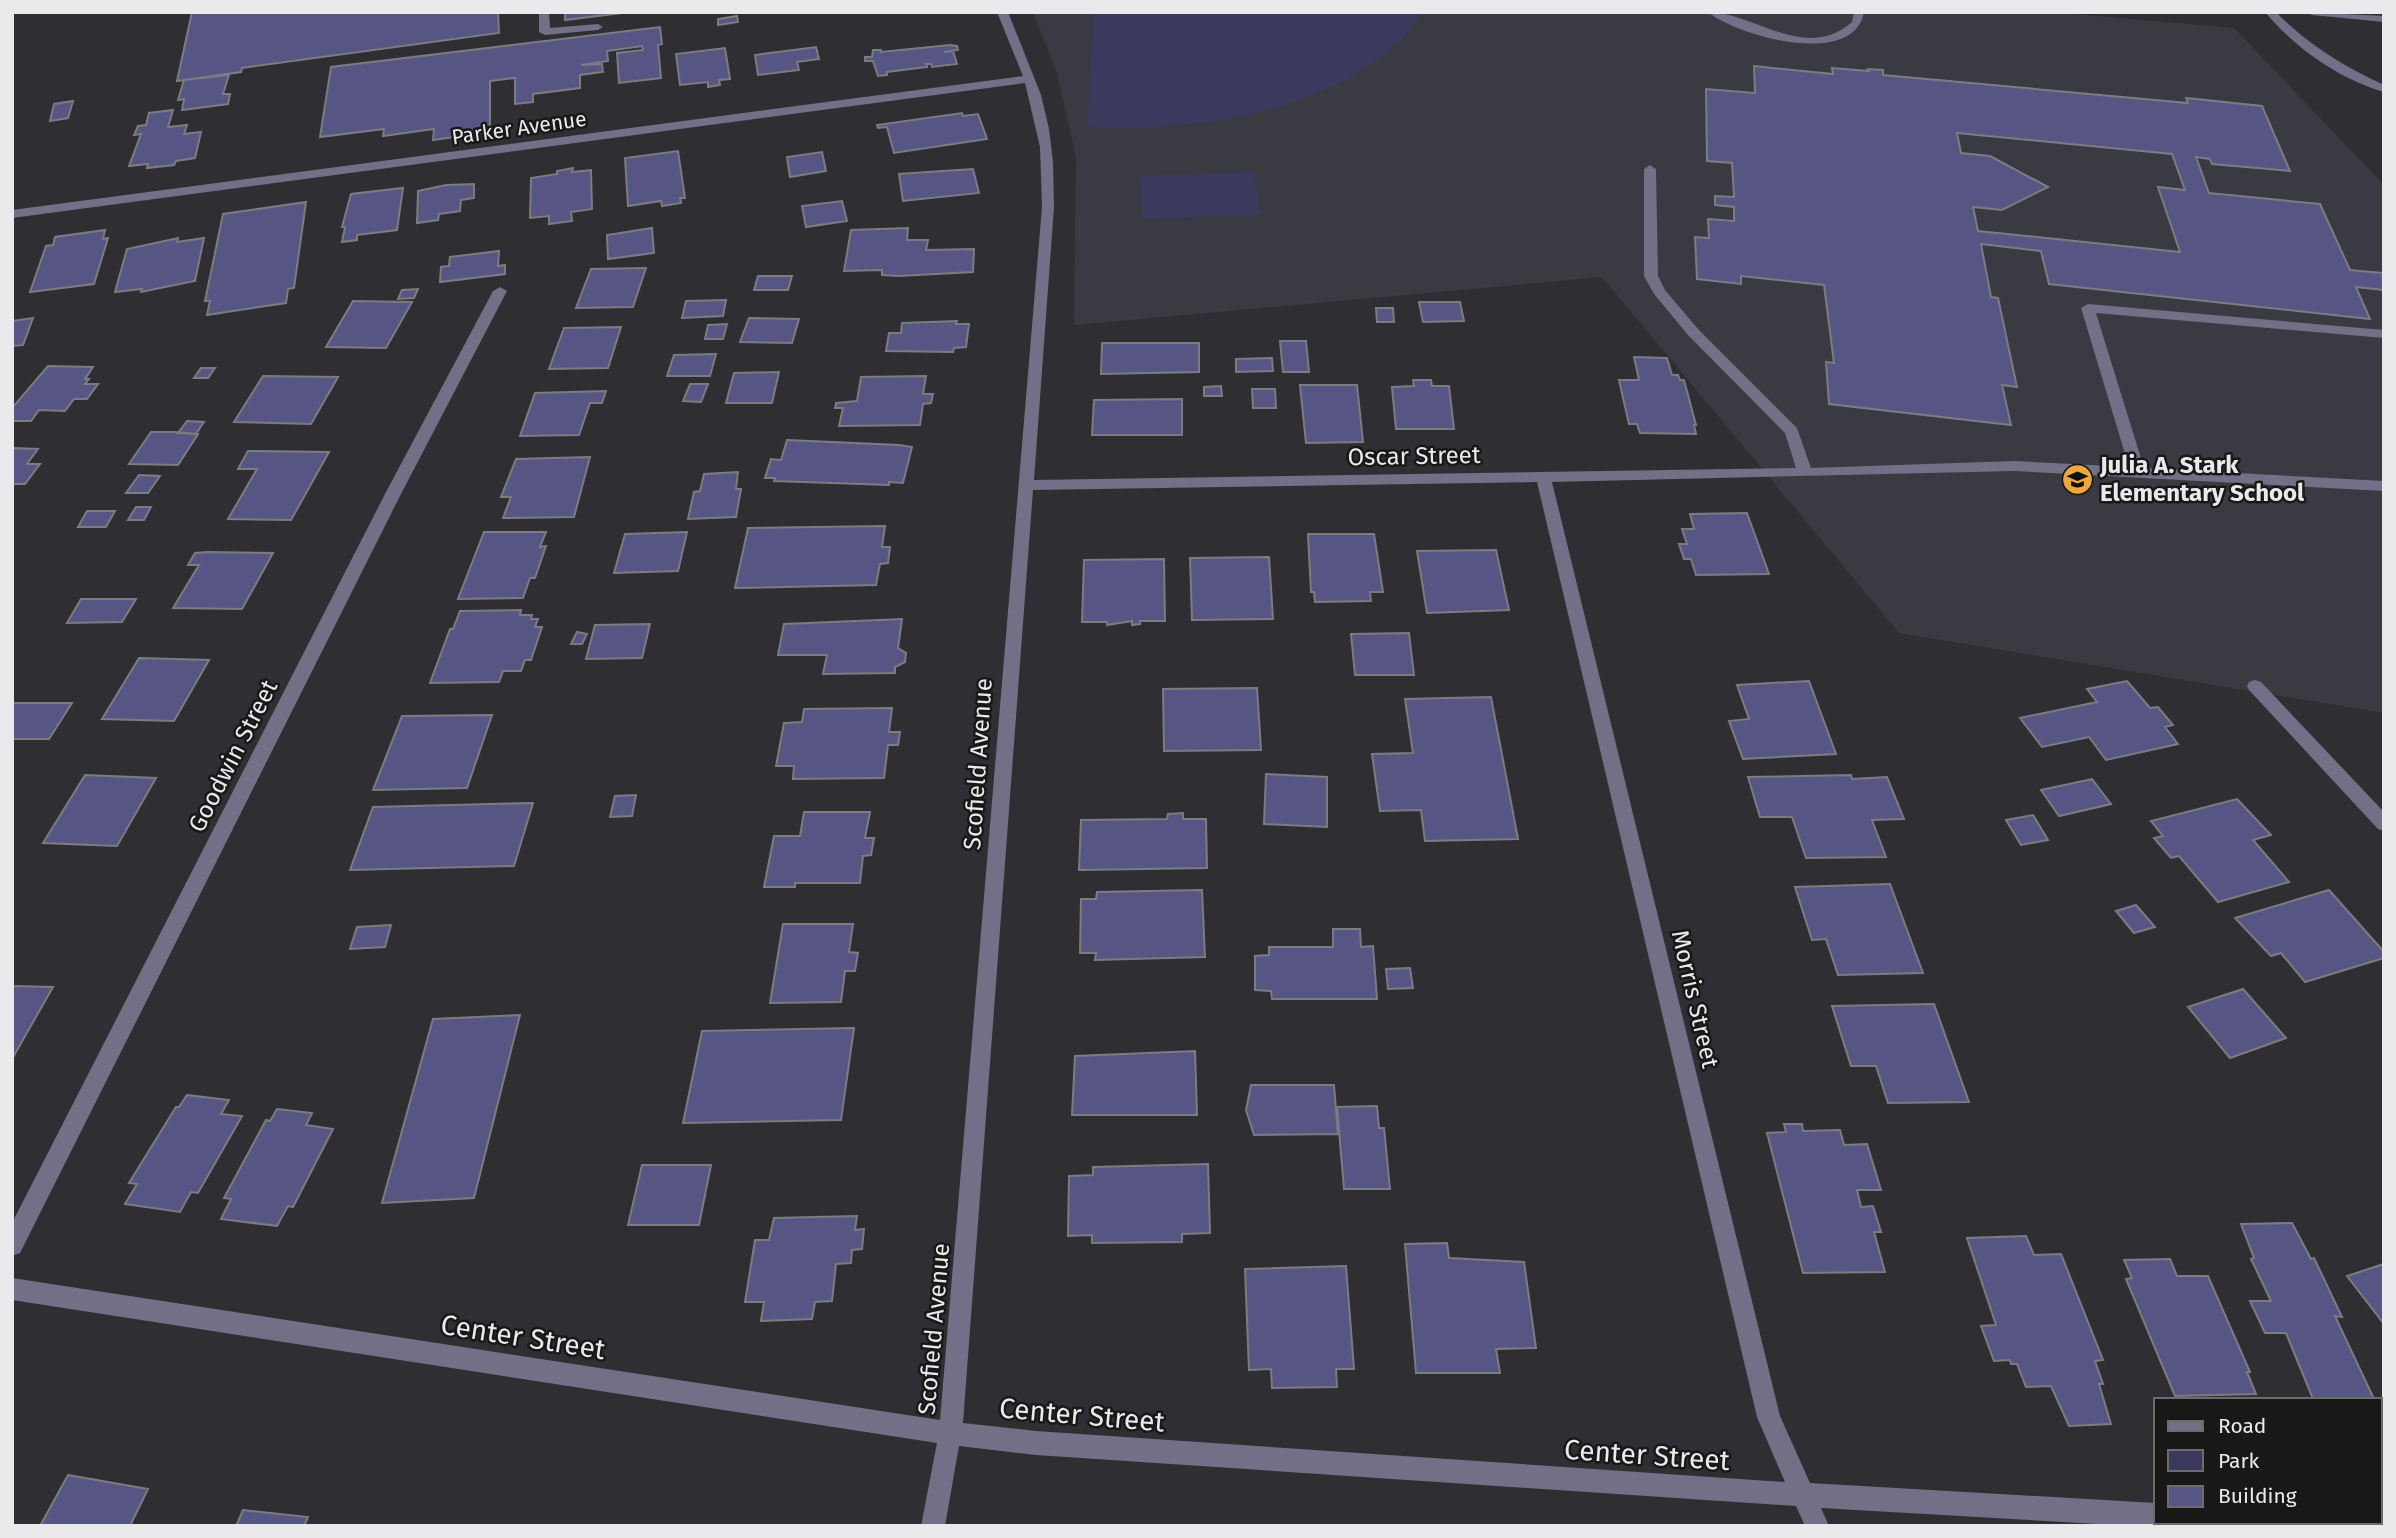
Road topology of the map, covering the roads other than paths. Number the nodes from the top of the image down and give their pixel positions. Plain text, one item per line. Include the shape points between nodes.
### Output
1 (544, 12) edge
2 (1002, 12) edge
3 (1713, 12) edge
4 (1859, 12) edge
5 (2270, 12) edge
6 (2312, 12) edge
7 (2384, 19) edge
8 (598, 27) dead end
9 (1030, 79) junction
10 (2384, 89) edge
11 (1650, 169) dead end
12 (12, 214) edge
13 (500, 291) dead end
14 (2384, 334) edge
15 (1805, 473) junction
16 (2137, 473) junction
17 (1543, 477) junction
18 (1024, 485) junction
19 (2384, 486) edge
20 (2255, 686) dead end
21 (2384, 824) edge
22 (12, 1246) edge
23 (12, 1289) edge
24 (950, 1433) junction
25 (1803, 1495) junction
26 (2154, 1515) edge
27 (2322, 1524) edge
28 (933, 1526) edge
29 (1817, 1526) edge
30 (2354, 1526) edge

1 - 8 street via 545,32
2 - 9 street, Scofield Avenue
3 - 4 street via 1753,31 1812,40 1842,35 1857,23
5 - 10 street via 2299,44 2336,68
6 - 7 street
9 - 12 street, Parker Avenue
9 - 18 street, Scofield Avenue via 1046,144 1048,207
11 - 15 street via 1651,276 1714,355 1792,430
13 - 22 street, Goodwin Street
14 - 16 street via 2088,309
15 - 16 street, Oscar Street via 2014,467
15 - 17 street, Oscar Street
16 - 19 street, Oscar Street
17 - 18 street, Oscar Street
17 - 25 street, Morris Street via 1769,1417
18 - 24 street, Scofield Avenue
20 - 21 street
23 - 24 street, Center Street
24 - 25 street, Center Street via 1036,1443
24 - 28 street, Scofield Avenue
25 - 26 street, Center Street
25 - 29 street, Morris Street
27 - 30 street

